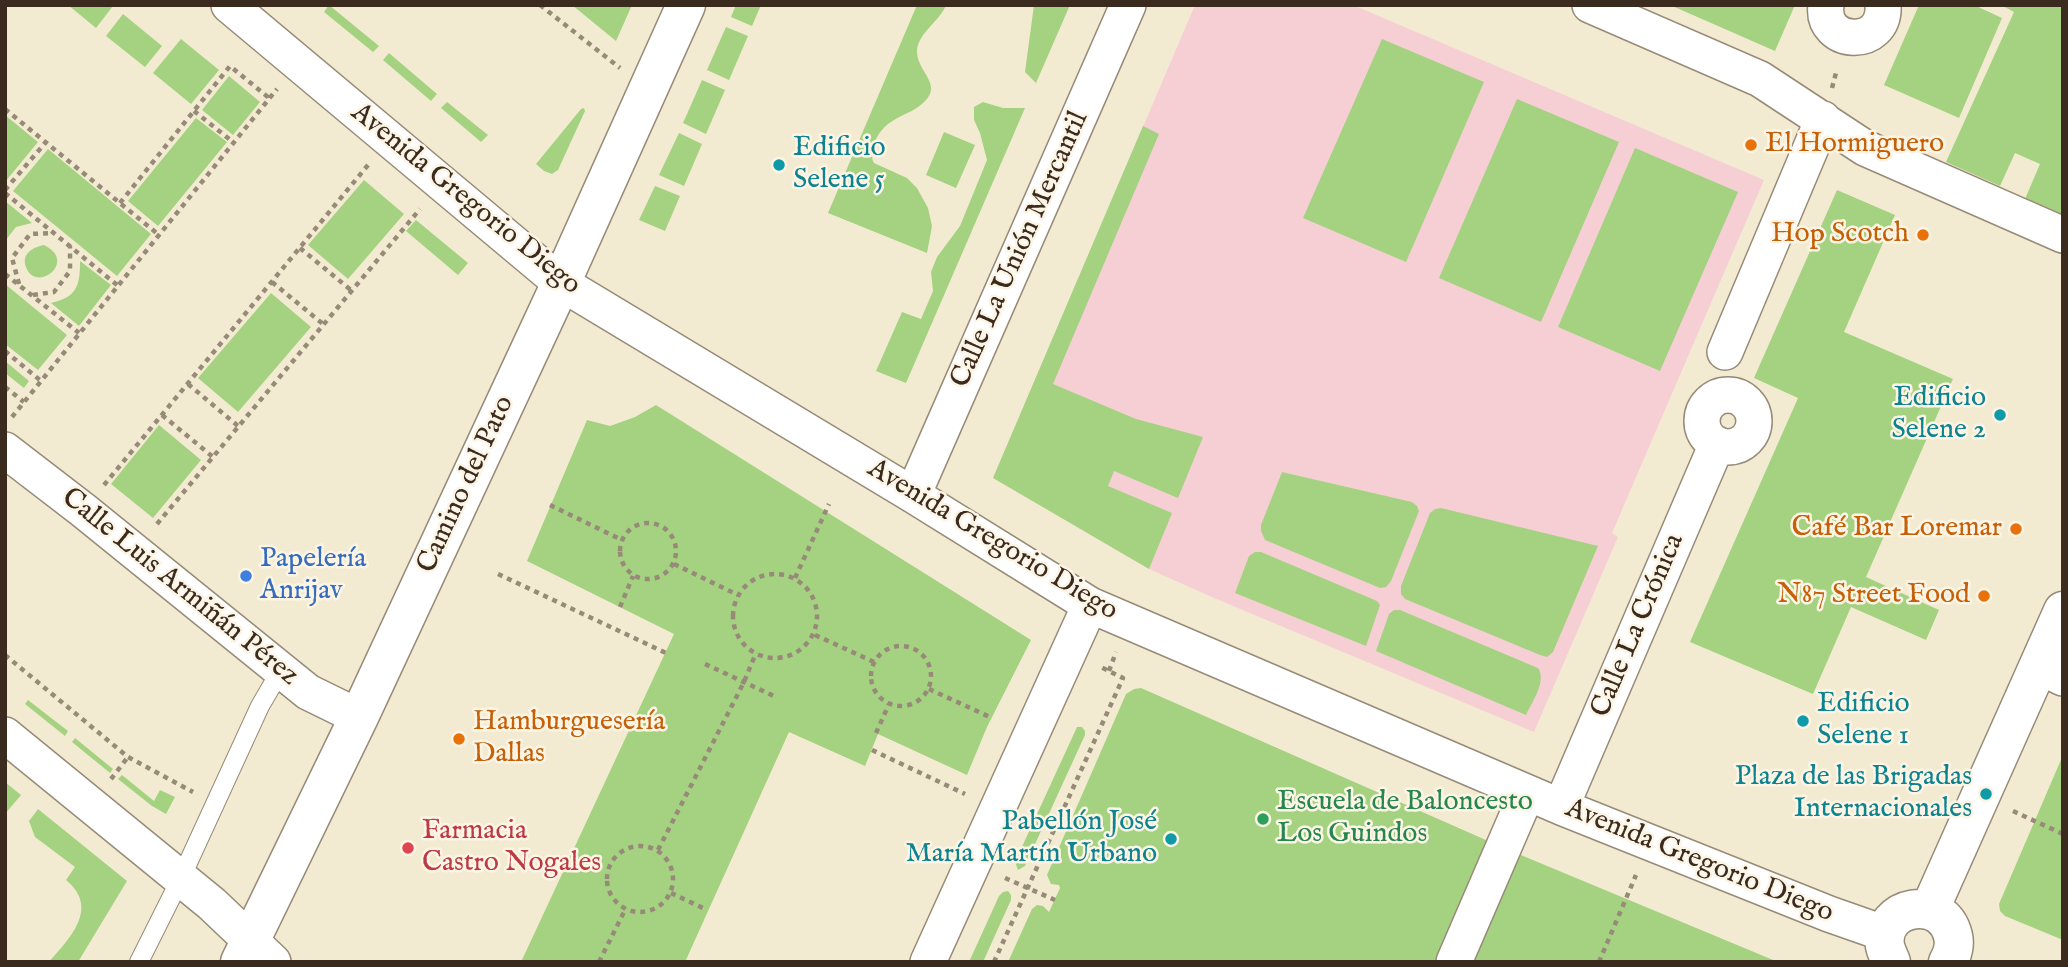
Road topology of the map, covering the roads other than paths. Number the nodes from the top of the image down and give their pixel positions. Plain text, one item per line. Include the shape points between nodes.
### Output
1 (229, 5) edge
2 (686, 5) edge
3 (1128, 5) edge
4 (1590, 5) edge
5 (1826, 5) edge
6 (1883, 5) edge
7 (1823, 119) junction
8 (2063, 235) edge
9 (561, 283) junction
10 (1725, 352) dead end
11 (1717, 444) dead end
12 (5, 450) edge
13 (913, 495) junction
14 (1090, 605) junction
15 (2063, 611) edge
16 (281, 670) junction
17 (2050, 672) edge
18 (359, 717) junction
19 (5, 735) edge
20 (1527, 793) junction
21 (1561, 807) junction
22 (181, 878) junction
23 (1930, 909) junction
24 (1888, 948) edge
25 (254, 955) edge
26 (1952, 960) edge
27 (139, 962) edge
28 (928, 962) edge
29 (1454, 962) edge

1 - 9 street, Avenida Gregorio Diego
2 - 9 street, Camino del Pato
3 - 13 street, Calle La Unión Mercantil
4 - 7 street via 1760,79
5 - 6 street via 1828,23 1836,32 1857,38 1875,30
7 - 8 street via 1865,148
7 - 10 street
9 - 13 street, Avenida Gregorio Diego
9 - 18 street, Camino del Pato
11 - 21 street, Calle La Crónica
12 - 16 street, Calle Luis Armiñán Pérez
13 - 14 street, Avenida Gregorio Diego
14 - 20 street, Avenida Gregorio Diego
14 - 28 street
15 - 17 street
16 - 18 street, Calle Luis Armiñán Pérez via 308,692
16 - 22 lane
17 - 23 street via 1980,796
18 - 25 street, Camino del Pato
19 - 22 street
20 - 21 street, Avenida Gregorio Diego
20 - 29 street
21 - 24 street, Avenida Gregorio Diego via 1829,914
22 - 25 street
22 - 27 lane
23 - 24 street via 1898,915 1891,924
23 - 26 street via 1951,927

